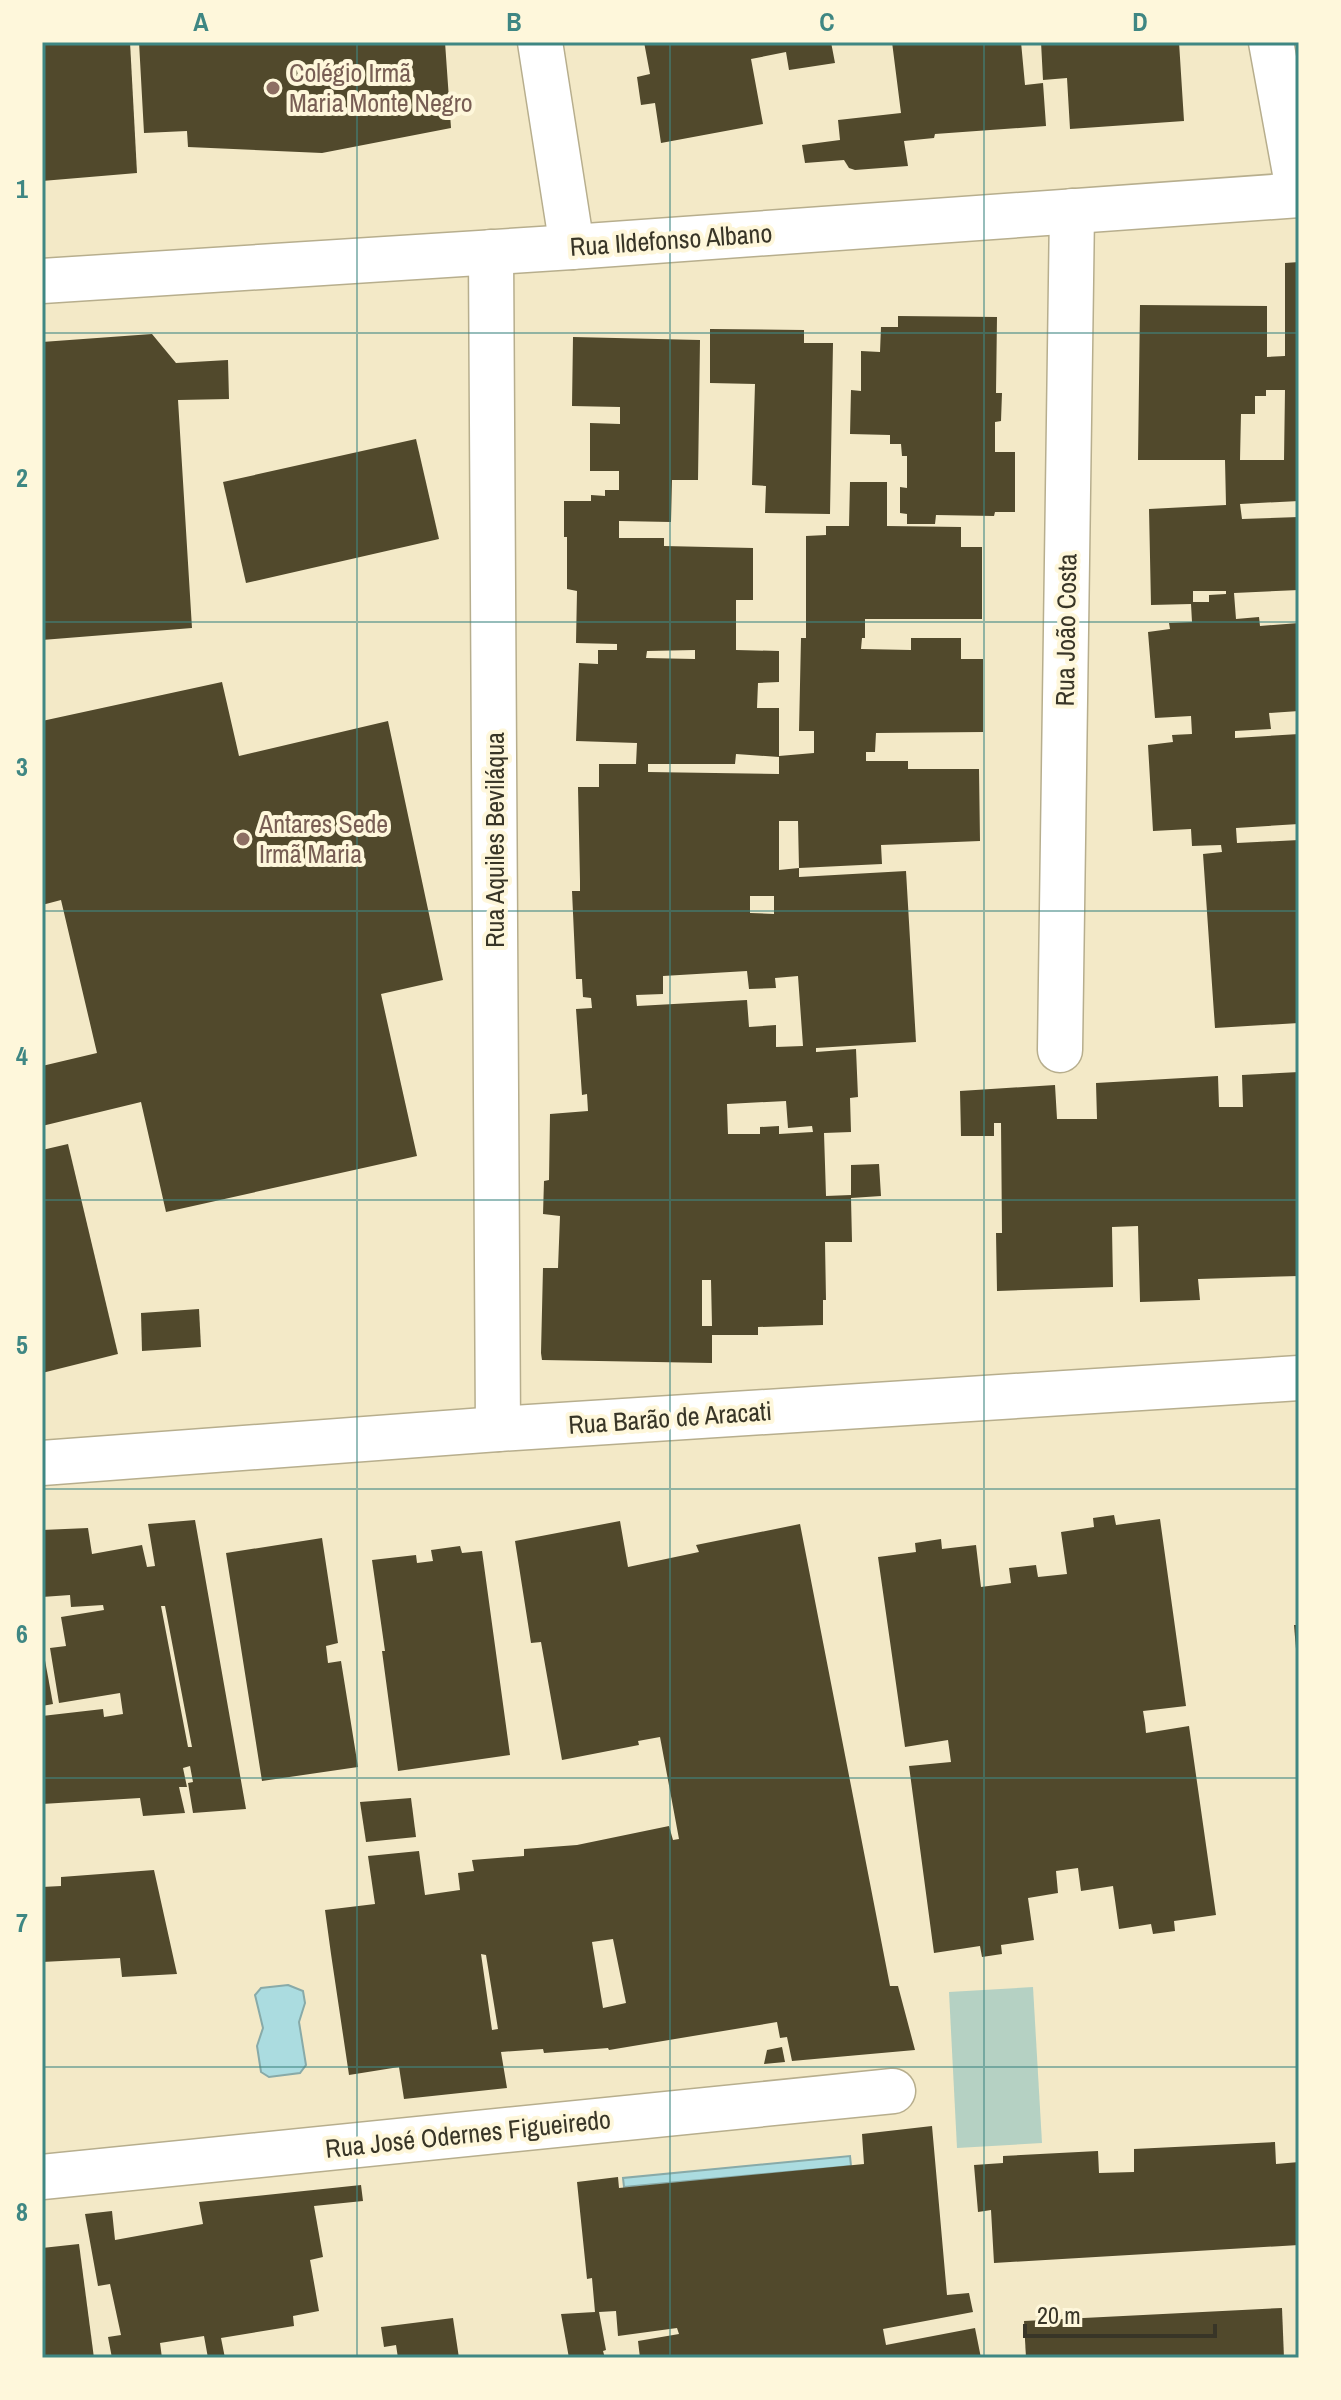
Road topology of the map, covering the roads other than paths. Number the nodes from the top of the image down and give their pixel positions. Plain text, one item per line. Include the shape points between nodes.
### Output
1 (540, 42) edge
2 (1271, 42) edge
3 (1299, 195) edge
4 (1072, 211) junction
5 (572, 247) junction
6 (491, 252) junction
7 (42, 281) edge
8 (1060, 1050) dead end
9 (1299, 1378) edge
10 (498, 1429) junction
11 (42, 1463) edge
12 (893, 2091) dead end
13 (42, 2177) edge

1 - 5 street
2 - 3 street
3 - 4 street, Rua Ildefonso Albano
4 - 5 street, Rua Ildefonso Albano
4 - 8 street, Rua João Costa
5 - 6 street, Rua Ildefonso Albano
6 - 7 street, Rua Ildefonso Albano
6 - 10 street, Rua Aquiles Beviláqua
9 - 10 street, Rua Barão de Aracati
10 - 11 street, Rua Barão de Aracati
12 - 13 street, Rua José Odernes Figueiredo

